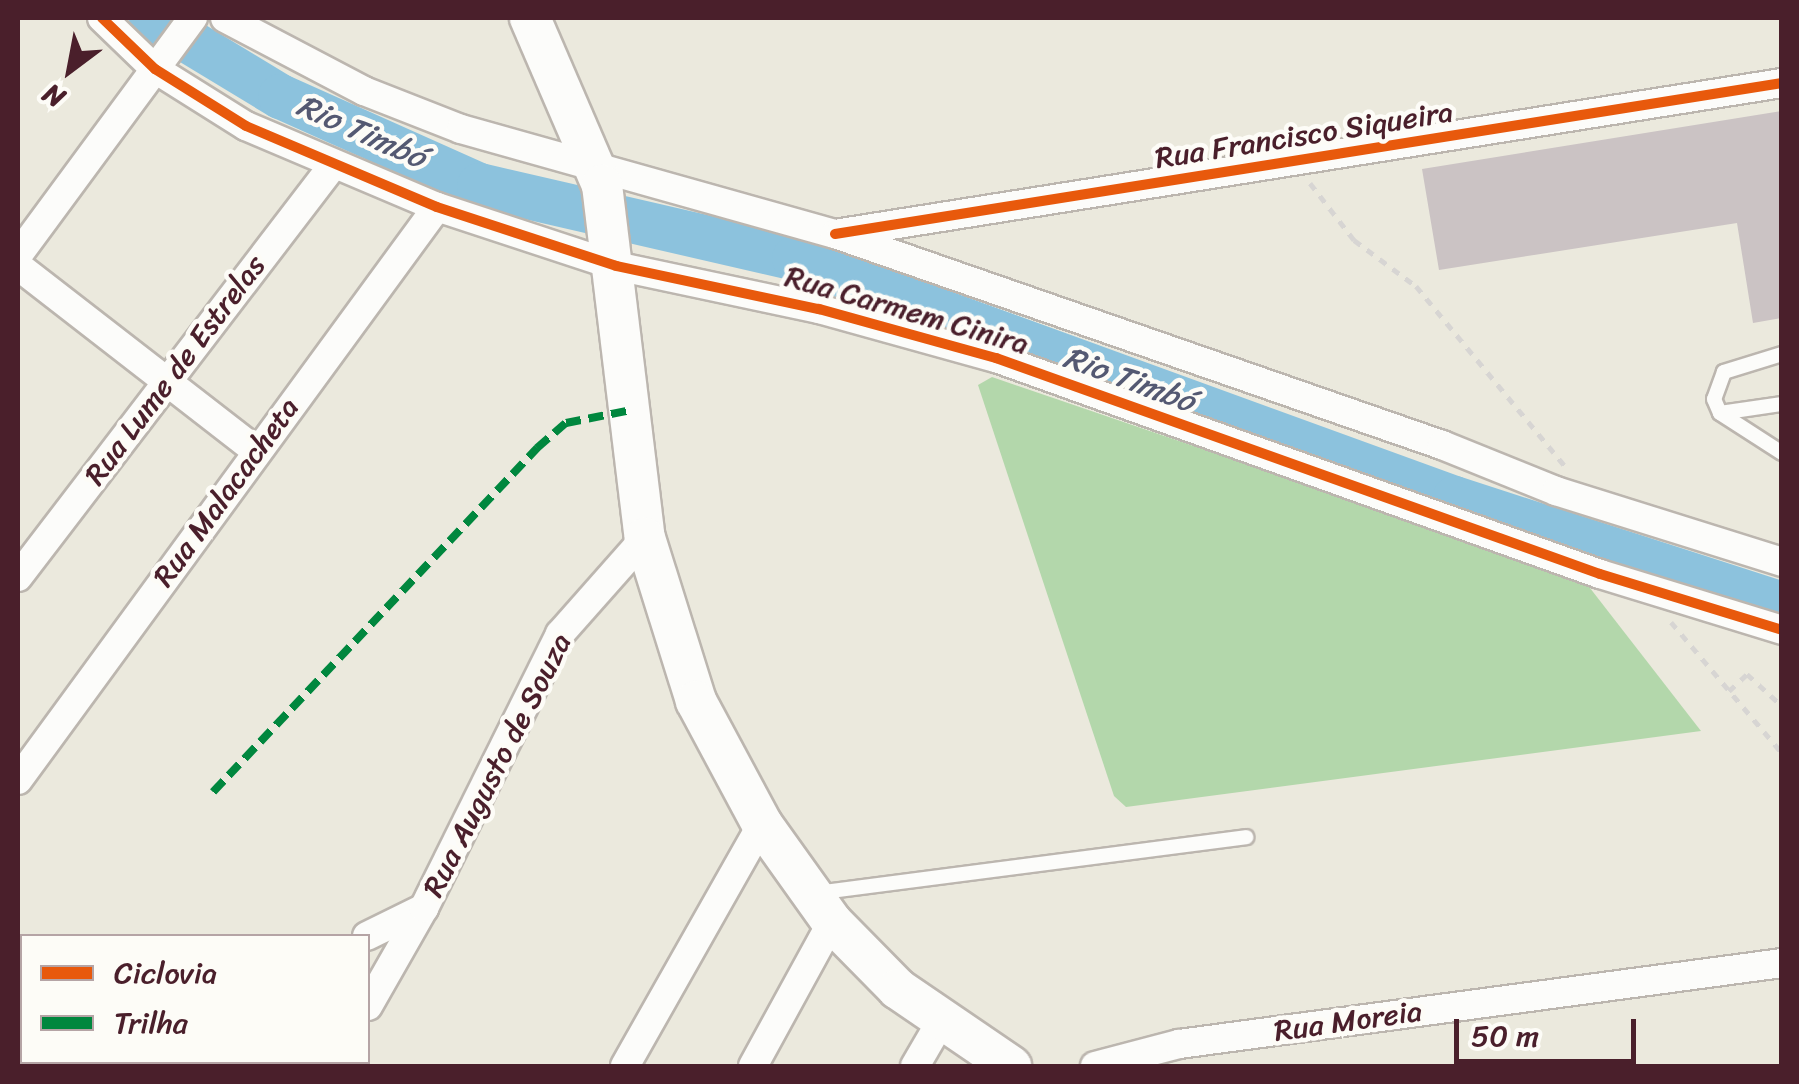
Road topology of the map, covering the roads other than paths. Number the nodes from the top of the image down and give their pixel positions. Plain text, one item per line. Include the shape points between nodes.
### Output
1 (102, 18) edge
2 (193, 18) edge
3 (224, 18) edge
4 (530, 18) edge
5 (159, 62) junction
6 (1782, 83) edge
7 (334, 164) junction
8 (598, 174) junction
9 (437, 207) junction
10 (834, 234) junction
11 (18, 255) edge
12 (614, 255) junction
13 (18, 266) edge
14 (1782, 354) edge
15 (166, 380) junction
16 (1782, 404) edge
17 (1720, 413) junction
18 (255, 450) junction
19 (1782, 453) edge
20 (645, 538) junction
21 (1782, 562) edge
22 (18, 577) edge
23 (1782, 630) edge
24 (18, 780) edge
25 (762, 824) junction
26 (1246, 837) dead end
27 (424, 908) junction
28 (821, 908) junction
29 (370, 934) edge
30 (1782, 963) edge
31 (370, 1002) edge
32 (940, 1022) junction
33 (625, 1066) edge
34 (752, 1066) edge
35 (916, 1066) edge
36 (1011, 1066) edge
37 (1094, 1066) edge

1 - 5 street, Rua Carmem Cinira
2 - 5 street
3 - 8 street, Rua Carmem Cinira via 364,92
4 - 8 main road
5 - 7 street, Rua Carmem Cinira via 246,126
5 - 11 street
6 - 10 street, Rua Francisco Siqueira
7 - 9 street, Rua Carmem Cinira
7 - 15 street, Rua Lume de Estrelas
8 - 10 street, Rua Carmem Cinira
8 - 12 main road
9 - 12 street, Rua Carmem Cinira
9 - 18 street, Rua Malacacheta
10 - 21 street, Rua Carmem Cinira via 1601,506
12 - 20 main road
12 - 23 street, Rua Carmem Cinira via 996,358 1639,587
13 - 15 street
14 - 17 lane via 1724,372 1714,385
15 - 18 street
15 - 22 street, Rua Lume de Estrelas
16 - 17 lane
17 - 19 lane
18 - 24 street, Rua Malacacheta
20 - 25 main road via 689,684
20 - 27 street, Rua Augusto de Souza via 560,634
25 - 28 main road
25 - 33 street
26 - 28 lane
27 - 29 street
27 - 31 street, Rua Augusto de Souza
28 - 32 main road
28 - 34 street
30 - 37 street, Rua Moreia via 1179,1044
32 - 35 street
32 - 36 main road

